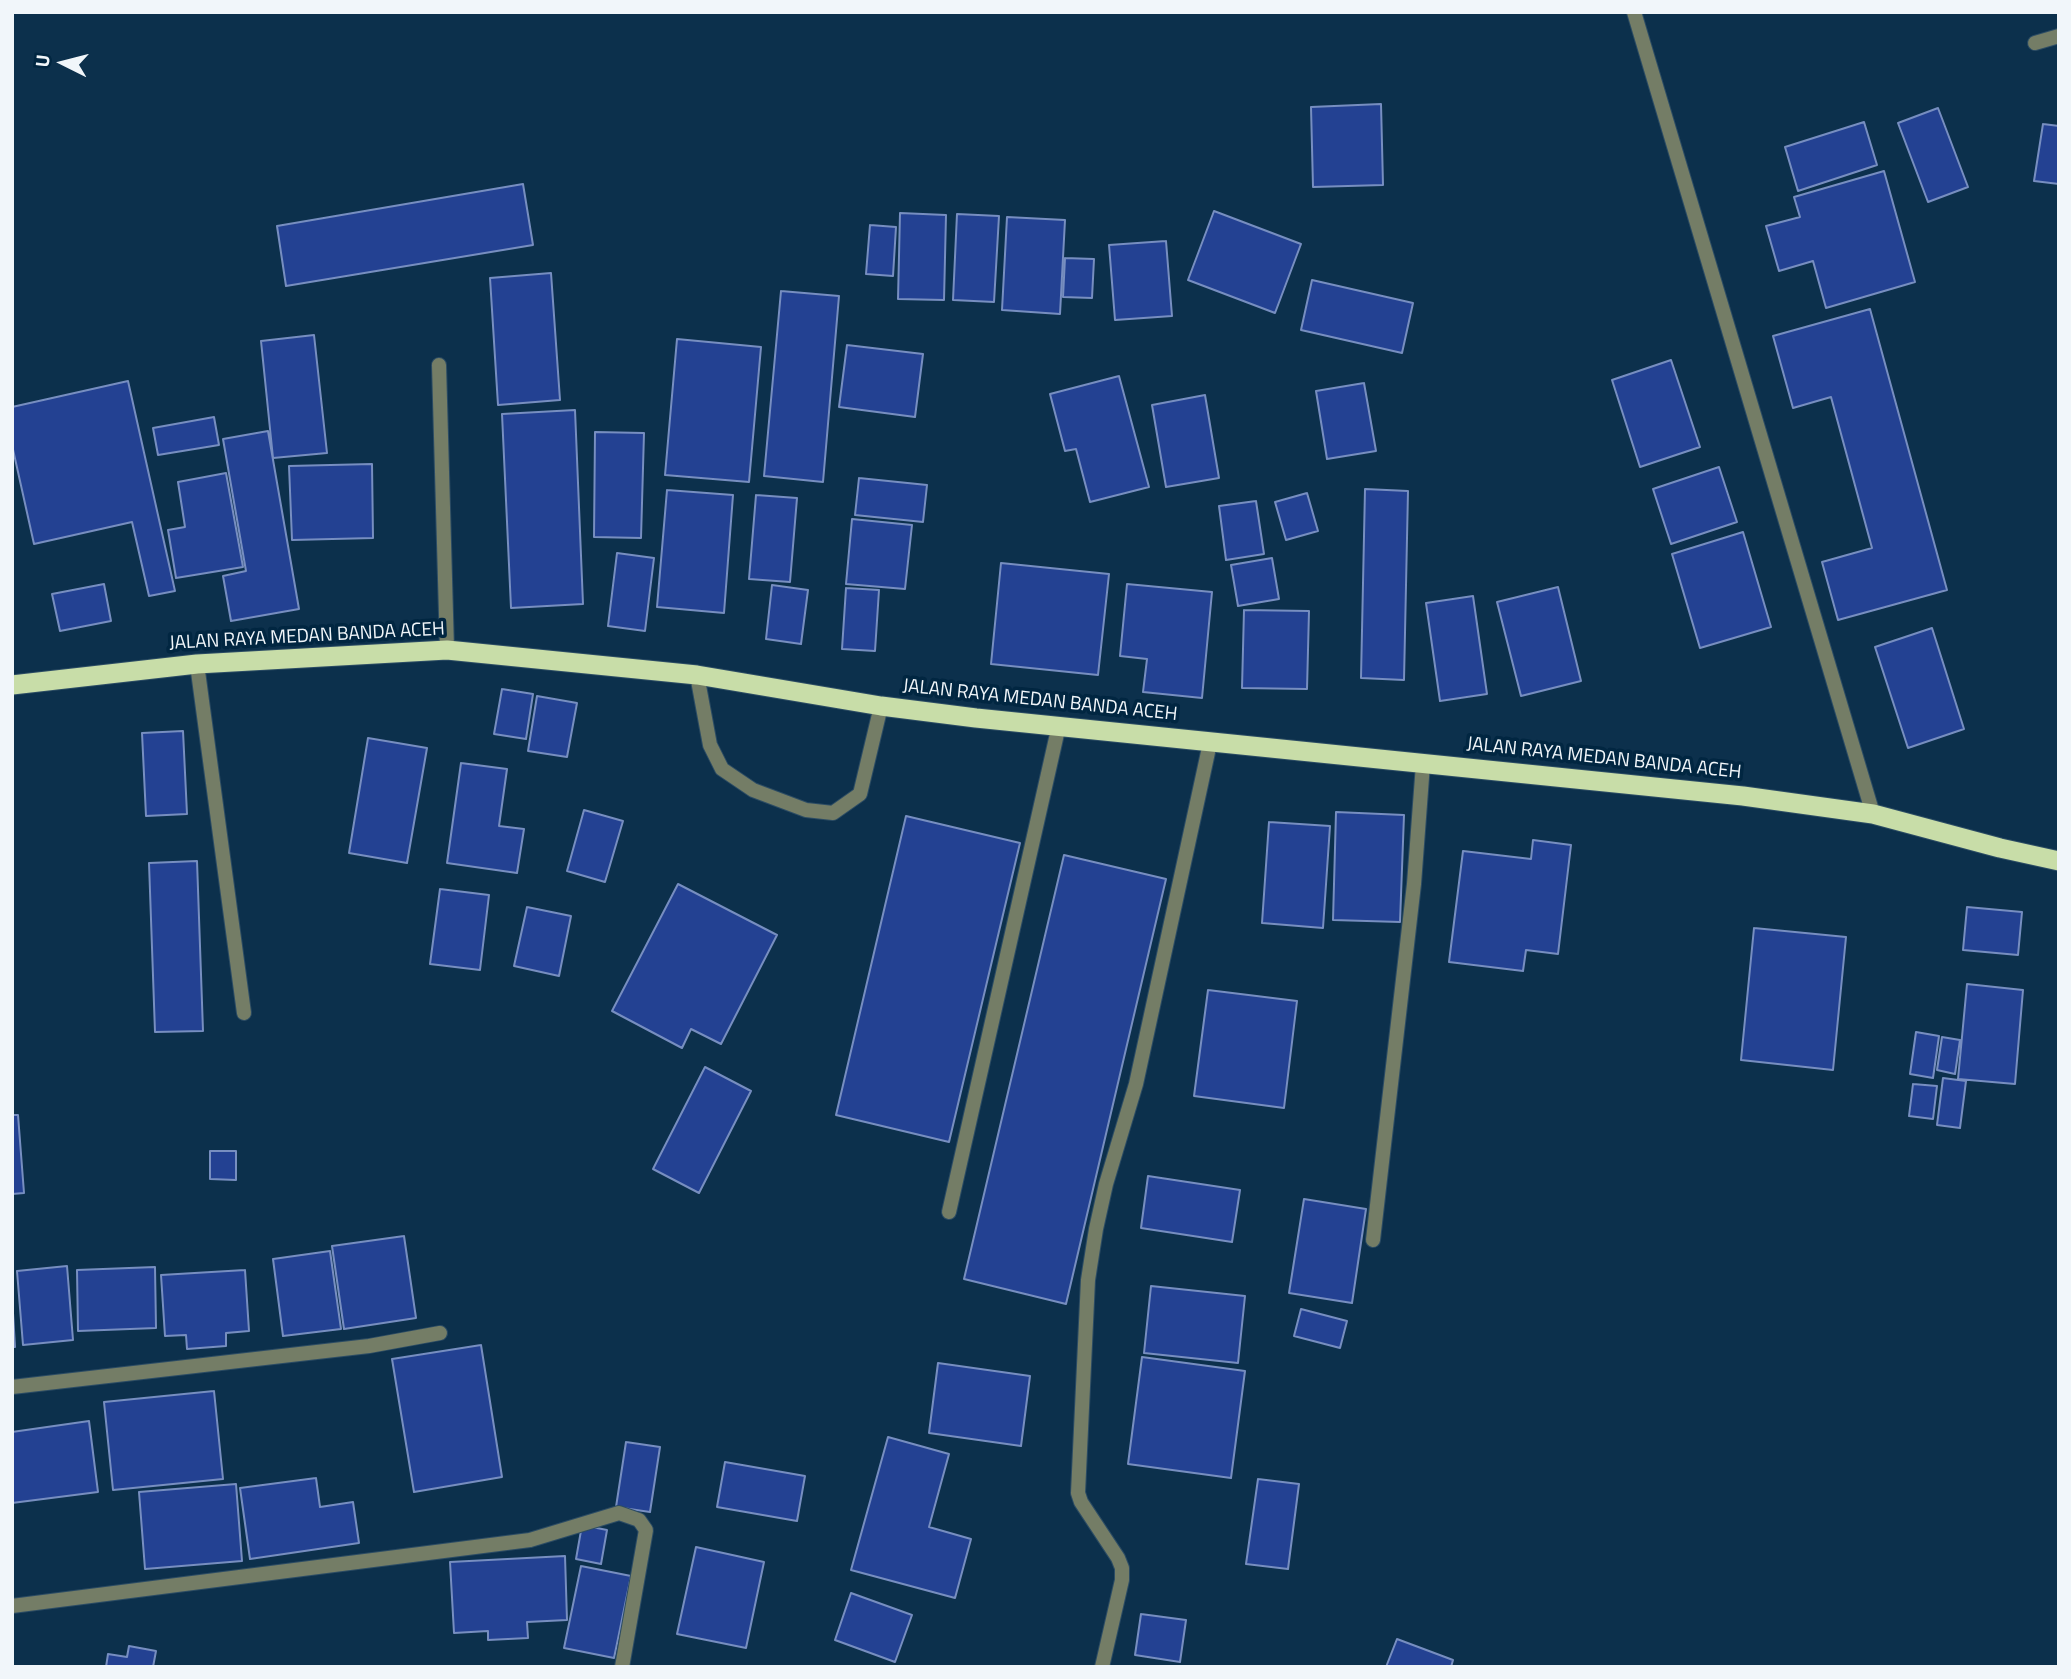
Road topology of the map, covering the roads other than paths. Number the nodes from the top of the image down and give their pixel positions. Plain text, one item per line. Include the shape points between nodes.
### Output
1 (1634, 12) edge
2 (2059, 37) edge
3 (2035, 43) dead end
4 (439, 365) dead end
5 (447, 650) junction
6 (197, 664) junction
7 (697, 675) junction
8 (12, 685) edge
9 (881, 706) junction
10 (1059, 725) junction
11 (1210, 743) junction
12 (1423, 764) junction
13 (1873, 814) junction
14 (2059, 861) edge
15 (244, 1013) dead end
16 (949, 1212) dead end
17 (1373, 1240) dead end
18 (440, 1333) dead end
19 (12, 1387) edge
20 (12, 1606) edge
21 (622, 1667) edge
22 (1102, 1667) edge

1 - 13 street
2 - 3 street
4 - 5 street
5 - 6 highway, JALAN RAYA MEDAN BANDA ACEH
5 - 7 highway, JALAN RAYA MEDAN BANDA ACEH
6 - 8 highway, JALAN RAYA MEDAN BANDA ACEH
6 - 15 street
7 - 9 highway, JALAN RAYA MEDAN BANDA ACEH
7 - 9 street via 710,745 722,769 753,790 806,810 833,813 860,794
9 - 10 highway, JALAN RAYA MEDAN BANDA ACEH
10 - 11 highway, JALAN RAYA MEDAN BANDA ACEH
10 - 16 street
11 - 12 highway, JALAN RAYA MEDAN BANDA ACEH
11 - 22 street via 1136,1084 1106,1184 1088,1280 1077,1485 1081,1502 1122,1568
12 - 13 highway, JALAN RAYA MEDAN BANDA ACEH via 1743,796
12 - 17 street via 1414,884
13 - 14 highway, JALAN RAYA MEDAN BANDA ACEH
18 - 19 street via 369,1346
20 - 21 street via 530,1540 619,1513 639,1520 646,1530

